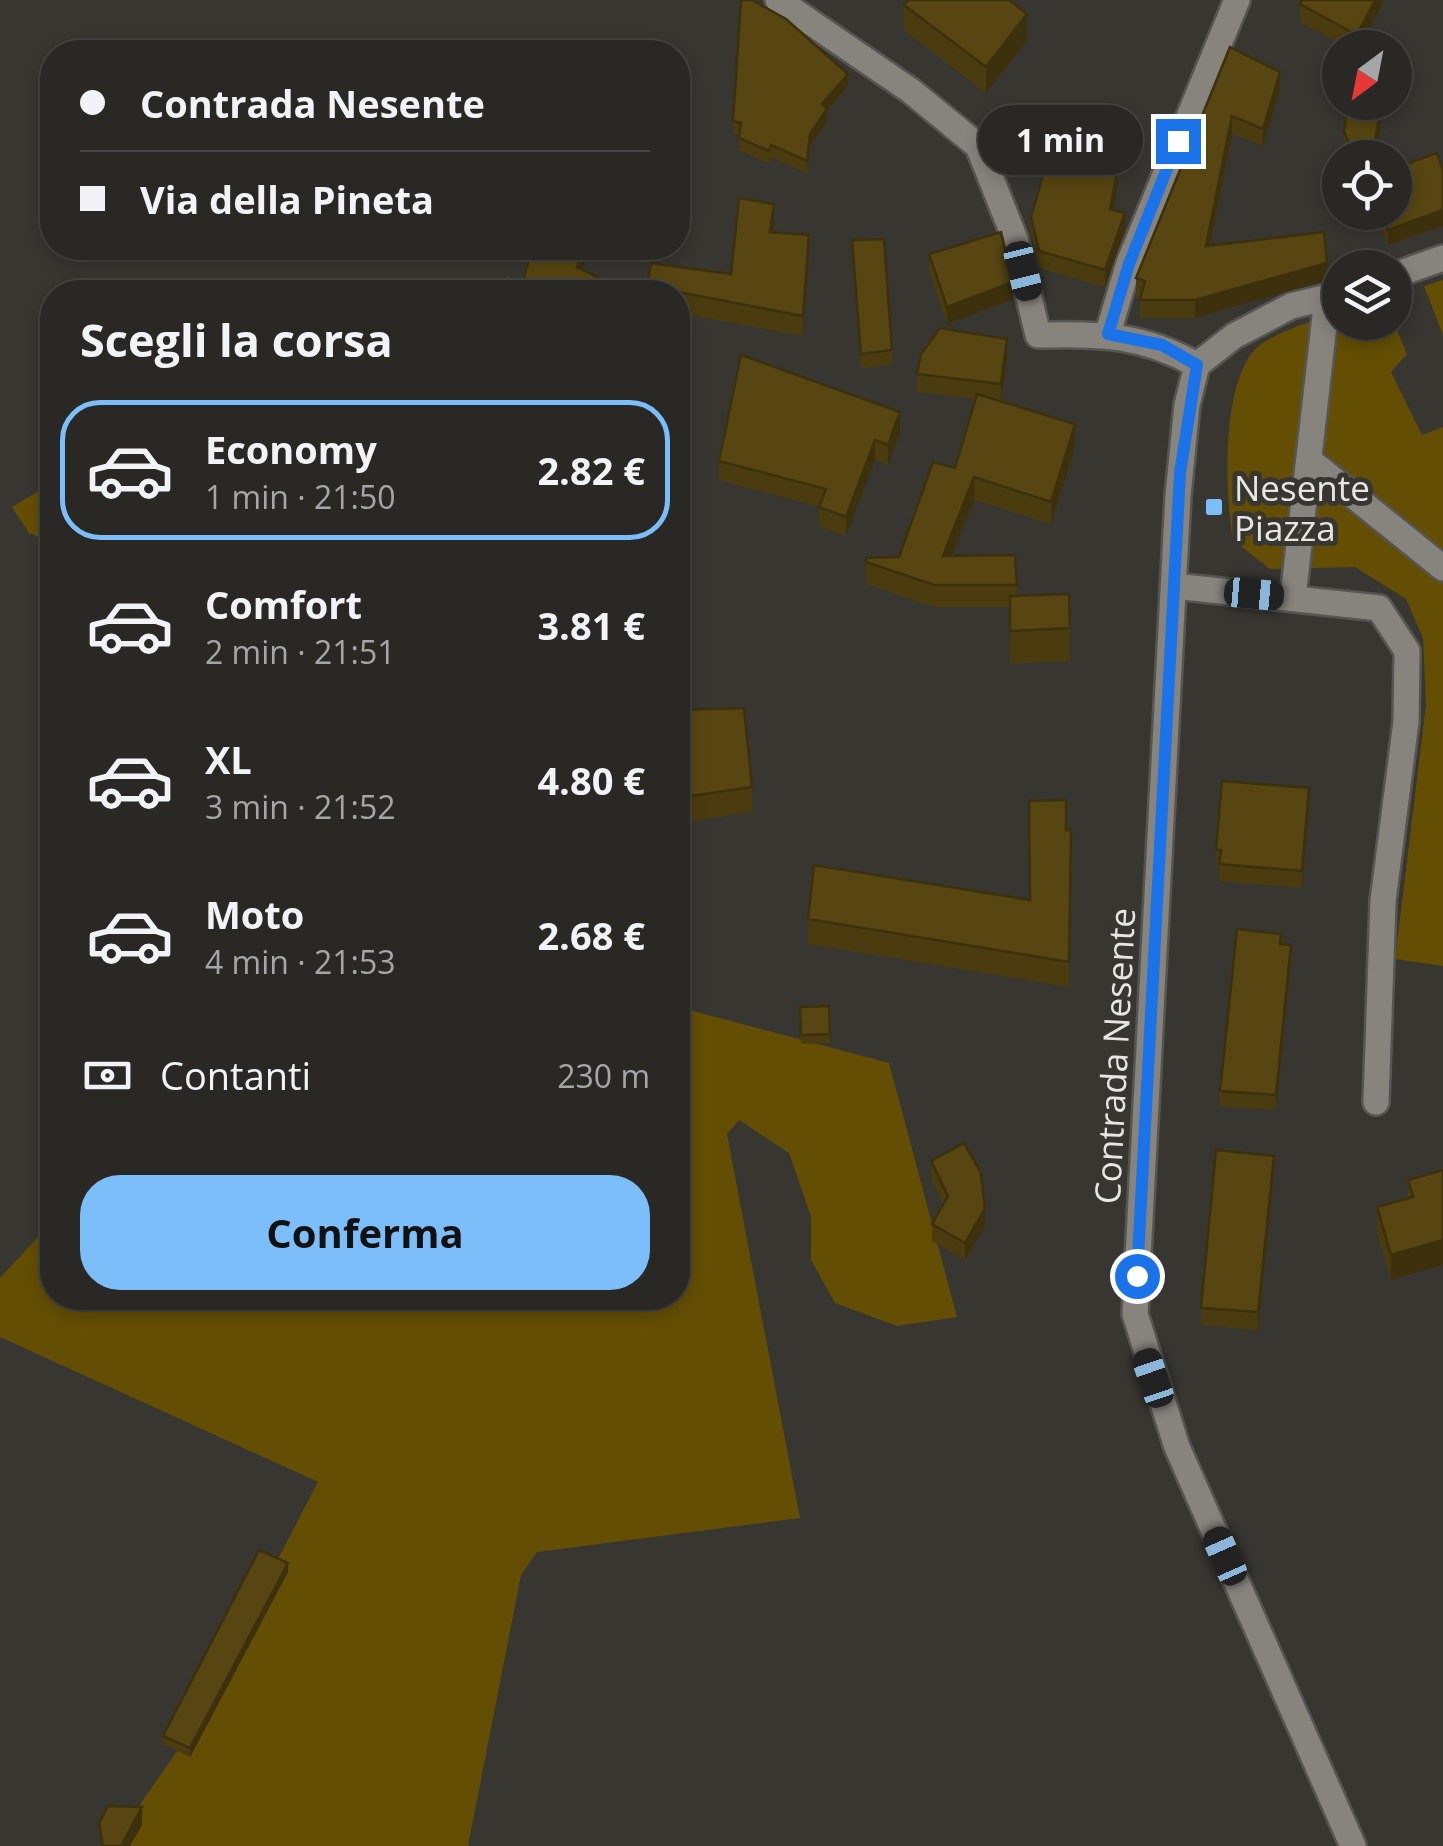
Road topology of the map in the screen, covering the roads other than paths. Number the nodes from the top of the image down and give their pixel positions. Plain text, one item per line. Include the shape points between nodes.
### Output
1 (778, 0) edge
2 (1237, 0) edge
3 (1443, 258) edge
4 (1412, 268) edge
5 (1322, 299) edge
6 (1108, 334) junction
7 (1327, 340) edge
8 (1197, 365) junction
9 (1309, 460) junction
10 (1443, 568) edge
11 (1174, 586) junction
12 (1293, 597) junction
13 (1376, 1102) dead end
14 (1353, 1846) edge

1 - 6 street via 978,146 1015,239 1038,335
2 - 6 street via 1129,264
3 - 4 street
5 - 8 street via 1291,306 1234,336
6 - 8 street via 1162,345
7 - 9 street
8 - 11 street, Contrada Nesente via 1181,449
9 - 10 street
9 - 12 street
11 - 12 street
11 - 14 street, Contrada Nesente via 1135,1314 1176,1448
12 - 13 street via 1379,608 1408,650 1406,722 1383,901

